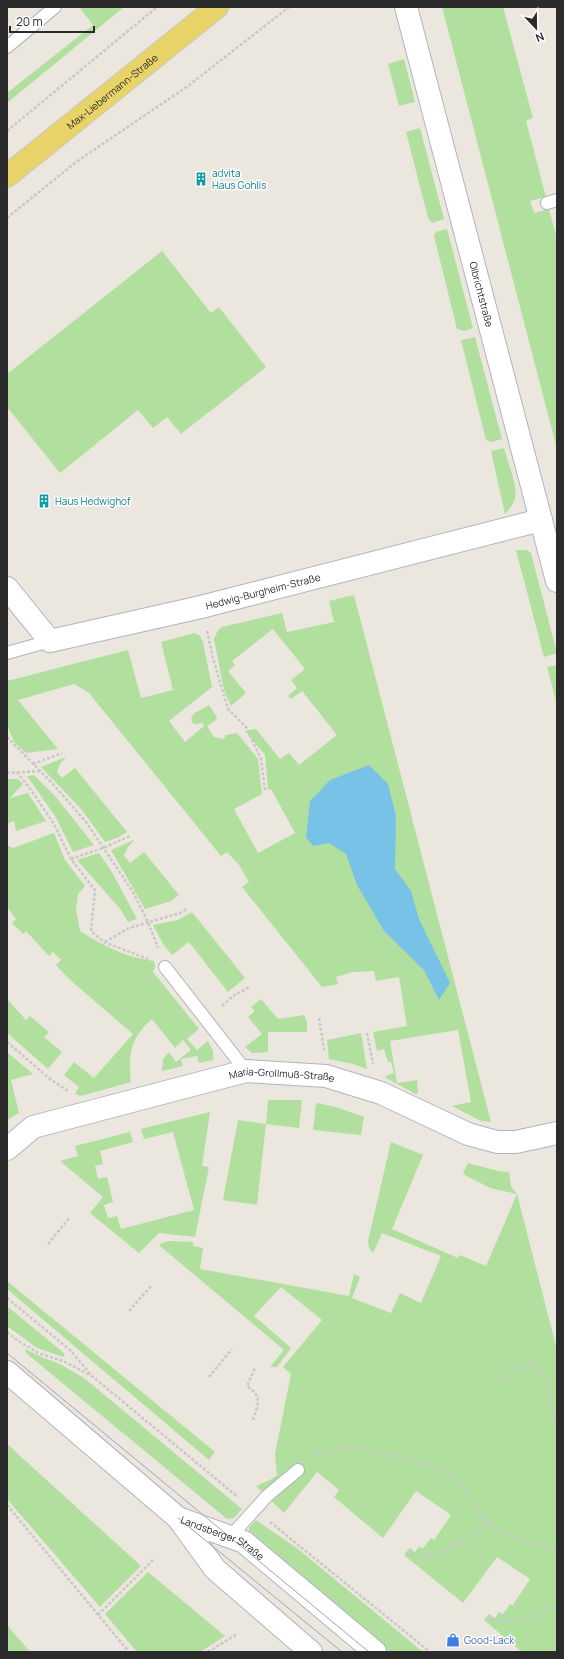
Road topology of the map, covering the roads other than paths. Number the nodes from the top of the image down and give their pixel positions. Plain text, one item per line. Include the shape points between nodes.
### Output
1 (55, 7) edge
2 (217, 7) edge
3 (406, 7) edge
4 (7, 46) edge
5 (7, 176) edge
6 (548, 530) edge
7 (557, 581) edge
8 (7, 588) edge
9 (50, 641) junction
10 (7, 653) edge
11 (165, 967) road end
12 (246, 1071) junction
13 (557, 1133) edge
14 (7, 1149) edge
15 (7, 1372) edge
16 (298, 1470) dead end
17 (178, 1518) junction
18 (230, 1537) junction
19 (311, 1652) edge
20 (374, 1652) edge

1 - 4 lane
2 - 5 main road, Max-Liebermann-Straße
3 - 6 street, Olbrichtstraße
6 - 7 street, Olbrichtstraße
6 - 9 street, Hedwig-Burgheim-Straße
8 - 9 street
9 - 10 lane
11 - 12 lane
12 - 13 street, Maria-Grollmuß-Straße via 326,1076 381,1093 468,1134 497,1142 516,1142
12 - 14 street, Maria-Grollmuß-Straße via 33,1127
15 - 17 street
16 - 18 lane via 267,1496
17 - 18 street, Landsberger Straße
17 - 19 street, Landsberger Straße via 215,1570
18 - 20 street, Landsberger Straße via 244,1542

